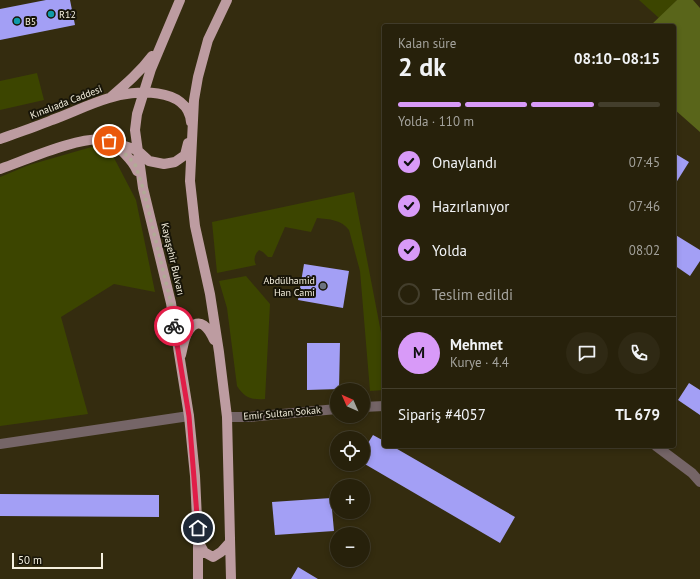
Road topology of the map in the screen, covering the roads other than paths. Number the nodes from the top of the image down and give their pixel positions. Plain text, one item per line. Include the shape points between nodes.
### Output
1 (180, 0) edge
2 (227, 0) edge
3 (163, 41) junction
4 (143, 93) junction
5 (109, 98) junction
6 (192, 132) junction
7 (0, 139) edge
8 (109, 141) junction
9 (137, 150) junction
10 (0, 170) edge
11 (143, 188) junction
12 (219, 352) junction
13 (180, 359) junction
14 (382, 406) edge
15 (370, 407) edge
16 (330, 410) edge
17 (189, 416) junction
18 (227, 417) junction
19 (0, 444) edge
20 (659, 448) edge
21 (700, 482) edge
22 (198, 541) junction
23 (230, 542) junction
24 (198, 579) edge
25 (231, 579) edge

1 - 3 main road, Kayaşehir Bulvarı
2 - 6 main road via 208,40 198,77
3 - 4 main road, Kayaşehir Bulvarı
3 - 5 main road via 144,67
4 - 5 main road, Kınalıada Caddesi
4 - 6 main road via 158,93 184,104 191,117
4 - 9 main road, Kayaşehir Bulvarı via 135,130
5 - 7 main road, Kınalıada Caddesi
6 - 9 main road via 185,155 175,162 164,164 149,161
6 - 12 main road via 190,181 195,226 210,294
8 - 9 main road
8 - 10 main road via 91,139 69,144
8 - 11 main road via 135,164
9 - 11 main road, Kayaşehir Bulvarı
11 - 13 main road, Kayaşehir Bulvarı via 171,303
12 - 13 main road via 210,330 199,324 189,330
12 - 18 main road
13 - 17 main road, Kayaşehir Bulvarı
14 - 15 street
16 - 18 street, Emir Sultan Sokak
17 - 19 street
17 - 22 main road, Kayaşehir Bulvarı
18 - 23 main road
20 - 21 street
22 - 23 main road via 204,552 213,557
22 - 24 main road, Kayaşehir Bulvarı
23 - 25 main road

